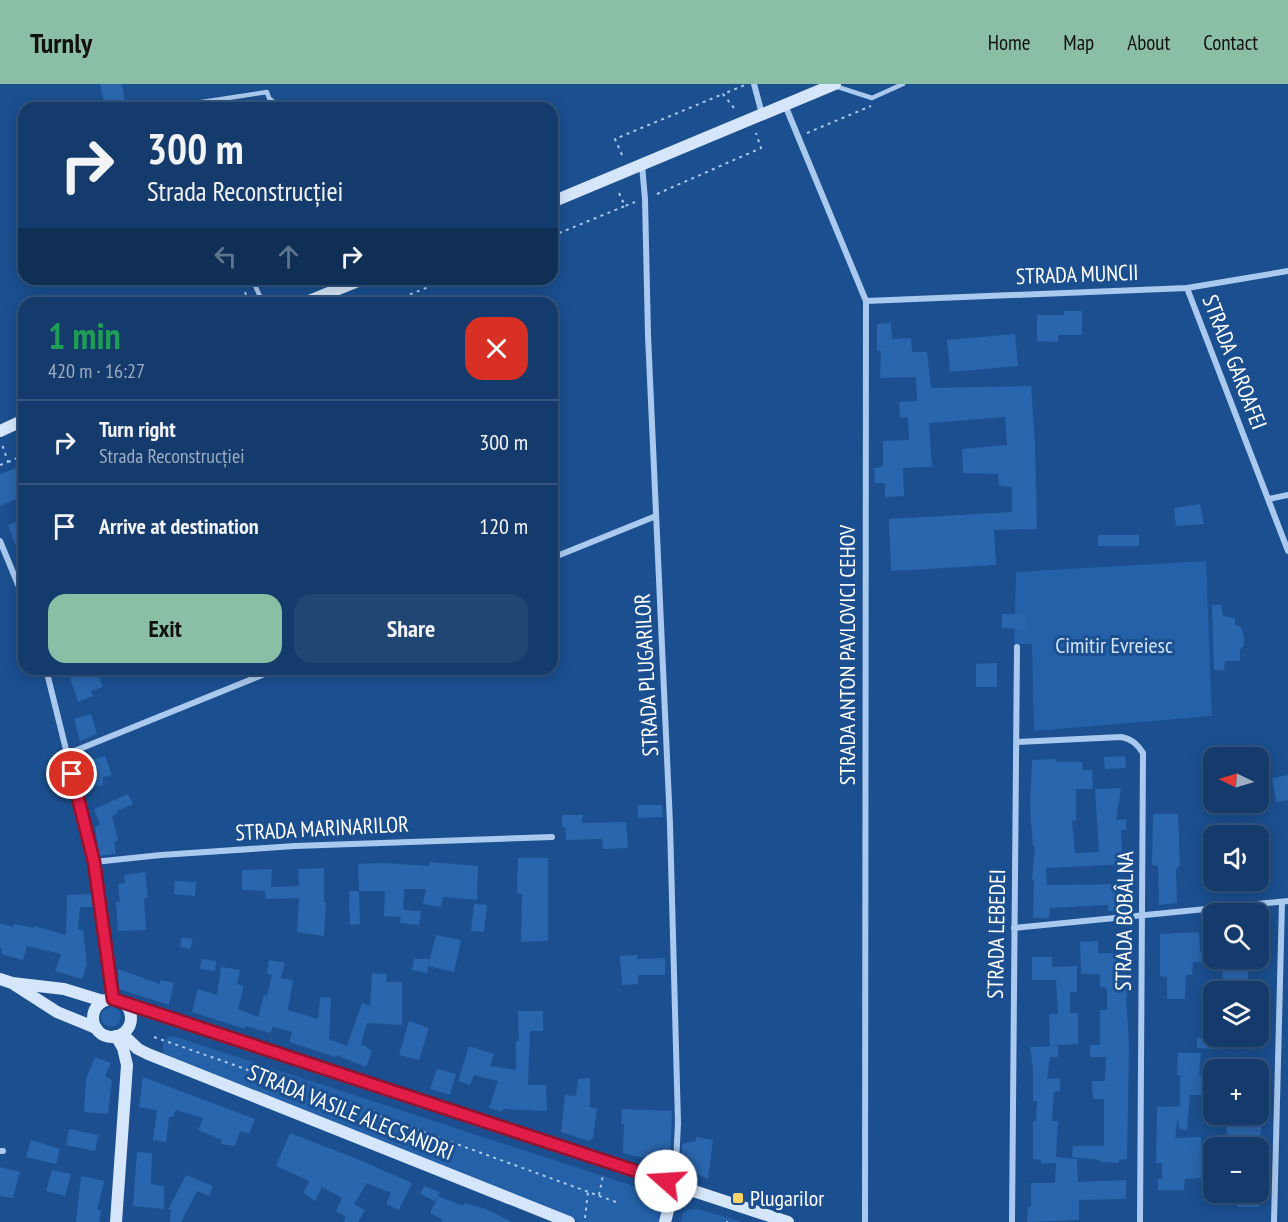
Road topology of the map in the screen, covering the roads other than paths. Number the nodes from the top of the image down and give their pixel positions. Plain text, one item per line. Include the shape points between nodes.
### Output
1 (754, 84) edge
2 (903, 84) edge
3 (833, 85) edge
4 (202, 102) edge
5 (273, 102) edge
6 (785, 105) junction
7 (762, 114) junction
8 (642, 165) junction
9 (558, 200) edge
10 (1288, 271) edge
11 (348, 285) edge
12 (1187, 288) junction
13 (319, 297) edge
14 (866, 301) junction
15 (18, 423) edge
16 (0, 431) edge
17 (1288, 495) edge
18 (1269, 499) junction
19 (656, 516) junction
20 (0, 541) edge
21 (1288, 551) edge
22 (558, 556) edge
23 (18, 584) edge
24 (1017, 647) dead end
25 (48, 675) edge
26 (262, 675) edge
27 (1017, 742) junction
28 (67, 753) junction
29 (552, 837) dead end
30 (94, 862) junction
31 (1285, 901) edge
32 (1142, 915) junction
33 (1014, 928) junction
34 (6, 981) edge
35 (108, 1000) junction
36 (125, 1004) junction
37 (96, 1028) junction
38 (119, 1035) junction
39 (675, 1184) junction
40 (116, 1222) edge
41 (569, 1222) edge
42 (665, 1222) edge
43 (788, 1222) edge
44 (865, 1222) edge
45 (1012, 1222) edge
46 (1140, 1222) edge
47 (1274, 1222) edge

1 - 7 street
2 - 3 lane via 872,98
3 - 6 street
4 - 5 lane via 267,92
6 - 7 street
6 - 14 street, STRADA ANTON PAVLOVICI CEHOV
7 - 8 street
8 - 9 street
8 - 19 street, STRADA PLUGARILOR
10 - 12 street, STRADA MUNCII
11 - 13 street
12 - 14 street, STRADA MUNCII
12 - 18 street, STRADA GAROAFEI
14 - 44 street, STRADA ANTON PAVLOVICI CEHOV
15 - 16 street
17 - 18 street
18 - 21 street, STRADA GAROAFEI
19 - 22 street
19 - 39 street, STRADA PLUGARILOR via 671,836 678,1123
20 - 23 street
24 - 27 street, STRADA LEBEDEI
25 - 28 street
26 - 28 street
27 - 32 street, STRADA BOBÂLNA via 1121,737 1137,744 1144,765
27 - 33 street, STRADA LEBEDEI
28 - 30 street
29 - 30 street, STRADA MARINARILOR via 296,846
30 - 35 street
31 - 32 street
31 - 47 street
32 - 33 street
32 - 46 street, STRADA BOBÂLNA
33 - 45 street, STRADA LEBEDEI
34 - 35 street
34 - 37 street via 57,1012
35 - 36 street
35 - 37 street via 94,1010
36 - 38 street via 130,1014 129,1026
36 - 39 street, STRADA VASILE ALECSANDRI
37 - 38 street via 105,1036
38 - 40 street via 127,1065
38 - 41 street, STRADA VASILE ALECSANDRI via 148,1054
39 - 42 street
39 - 43 street, STRADA VASILE ALECSANDRI

